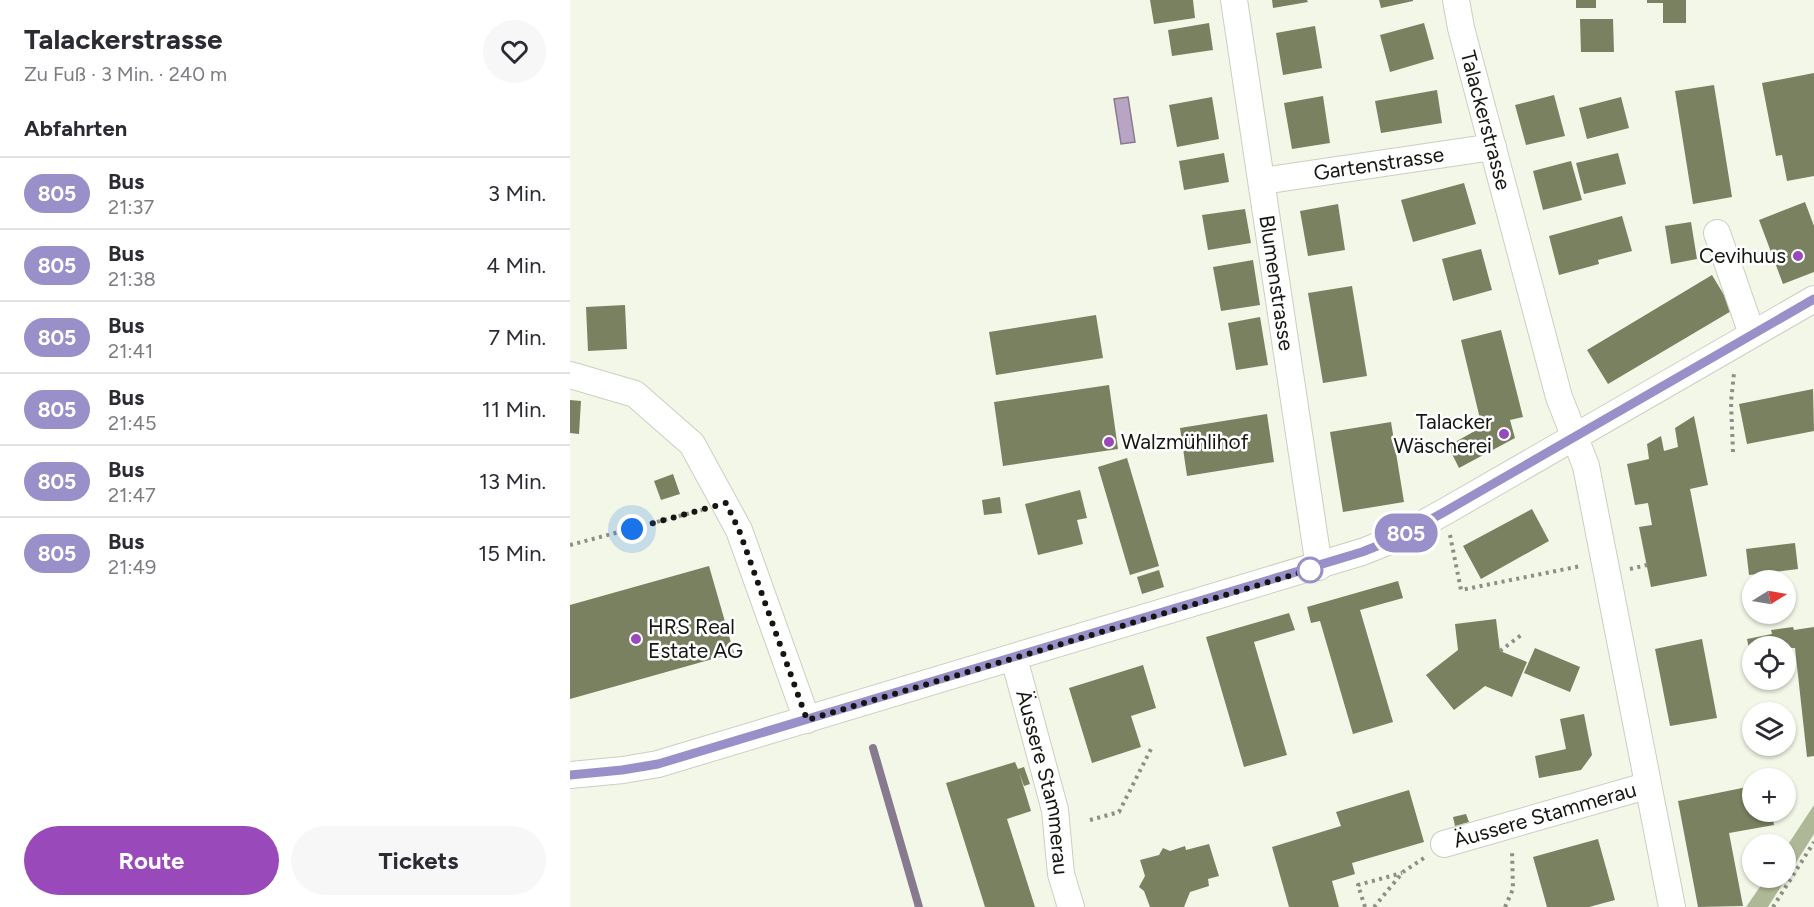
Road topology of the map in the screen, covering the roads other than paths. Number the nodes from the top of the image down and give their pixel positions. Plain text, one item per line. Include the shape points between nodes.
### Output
1 (1234, 0) edge
2 (1456, 0) edge
3 (1493, 147) junction
4 (1263, 181) junction
5 (1717, 233) dead end
6 (1814, 299) edge
7 (1744, 339) junction
8 (570, 375) edge
9 (1572, 436) junction
10 (1319, 567) junction
11 (1014, 658) junction
12 (807, 720) junction
13 (570, 775) edge
14 (1646, 786) junction
15 (1444, 844) road end
16 (1071, 907) edge
17 (1672, 907) edge

1 - 4 street, Blumenstrasse
2 - 3 street, Talackerstrasse
3 - 4 street, Gartenstrasse
3 - 9 street, Talackerstrasse via 1558,397
4 - 10 street, Blumenstrasse
5 - 7 street
6 - 7 street
7 - 9 street
8 - 12 street via 635,394 692,444 739,530
9 - 10 street via 1395,539
9 - 14 street, Talackerstrasse via 1586,466
10 - 11 street
11 - 12 street
11 - 16 street, Äussere Stammerau via 1055,810 1060,874
12 - 13 street via 658,764
14 - 15 street, Äussere Stammerau
14 - 17 street, Talackerstrasse

